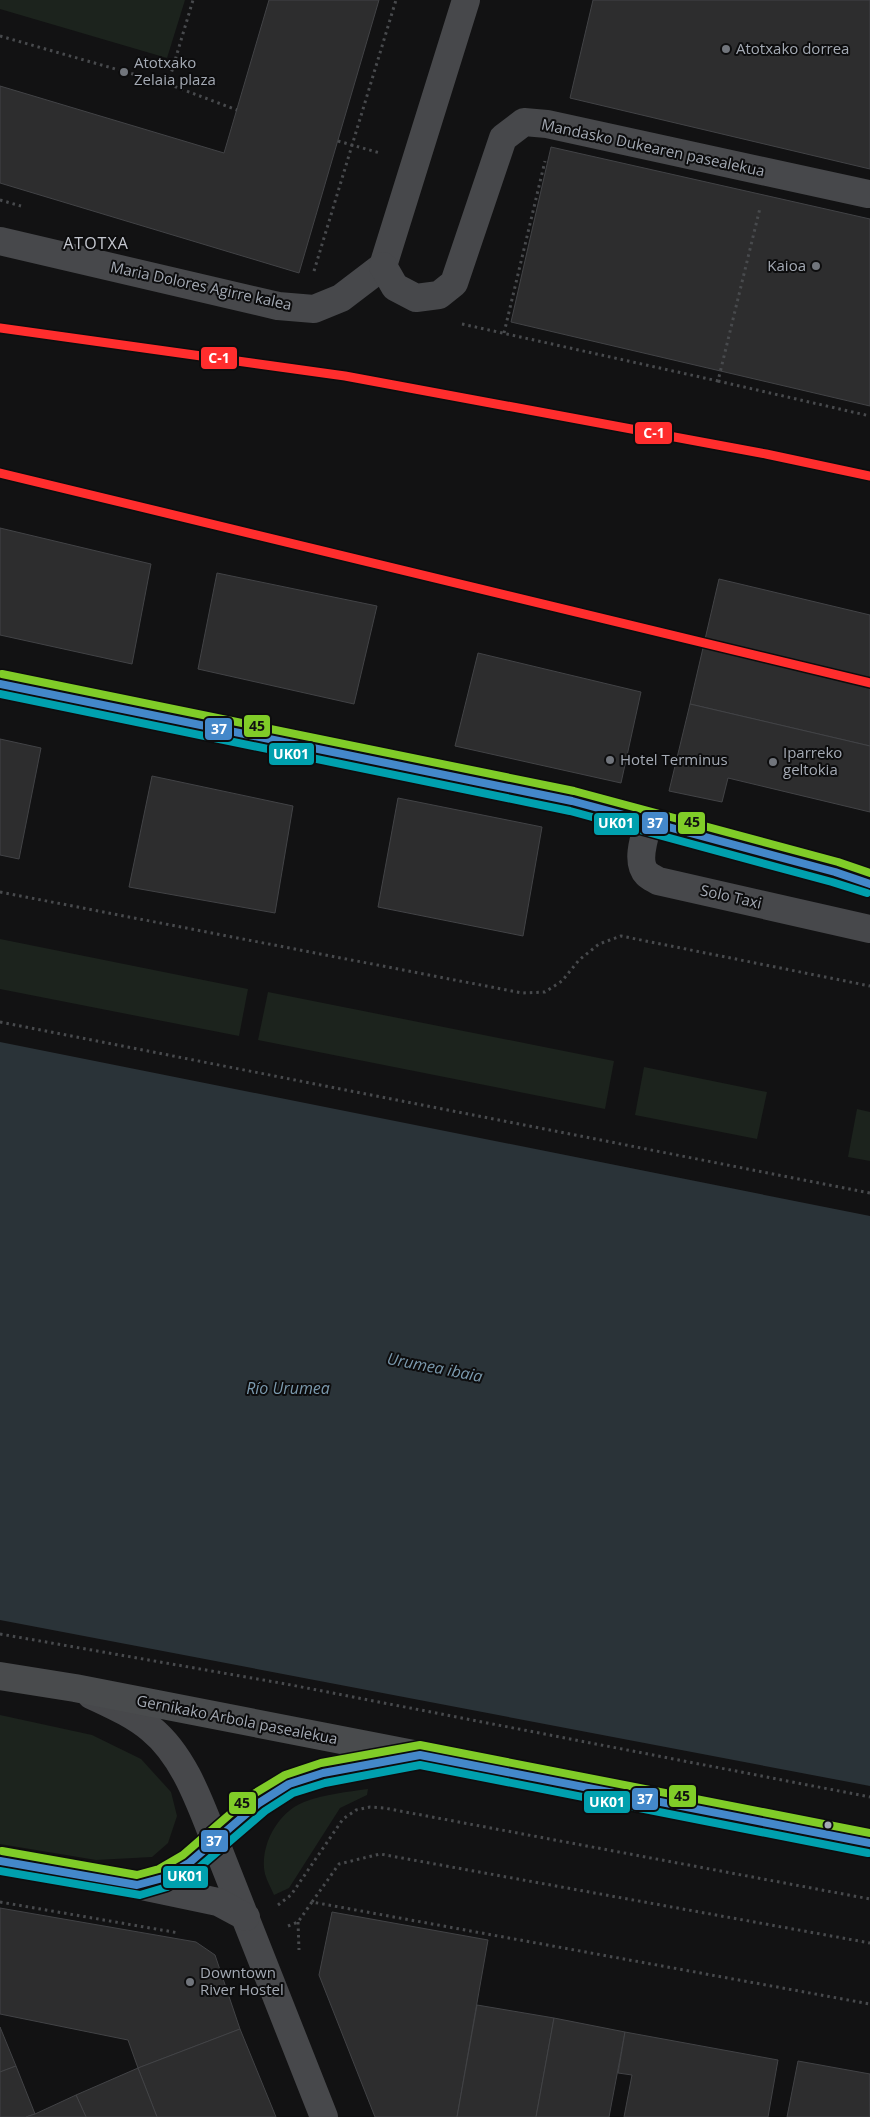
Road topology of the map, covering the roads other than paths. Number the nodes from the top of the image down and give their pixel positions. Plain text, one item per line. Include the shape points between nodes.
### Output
1 (466, 0) edge
2 (868, 194) dead end
3 (0, 241) edge
4 (383, 266) junction
5 (0, 684) edge
6 (649, 821) junction
7 (870, 884) edge
8 (870, 929) edge
9 (0, 1676) edge
10 (75, 1688) junction
11 (420, 1755) junction
12 (215, 1840) junction
13 (870, 1843) edge
14 (0, 1861) edge
15 (137, 1885) junction
16 (246, 1917) junction
17 (324, 2117) edge

1 - 4 street
2 - 4 street, Mandasko Dukearen pasealekua via 547,124 524,122 503,138 454,283 439,295 416,298 396,287
3 - 4 street, Maria Dolores Agirre kalea via 278,306 314,309 340,298
5 - 6 main road via 572,801
6 - 7 main road
6 - 8 street, Solo Taxi via 642,862 647,874 658,881
9 - 10 main road, Gernikako Arbola pasealekua
10 - 11 main road, Gernikako Arbola pasealekua
10 - 12 street via 132,1715 169,1748 199,1801
11 - 12 main road via 323,1773 289,1784 259,1803
11 - 13 main road, Gernikako Arbola pasealekua
12 - 15 main road via 189,1863 163,1878
12 - 16 street
14 - 15 main road
15 - 16 street via 218,1902
16 - 17 street

